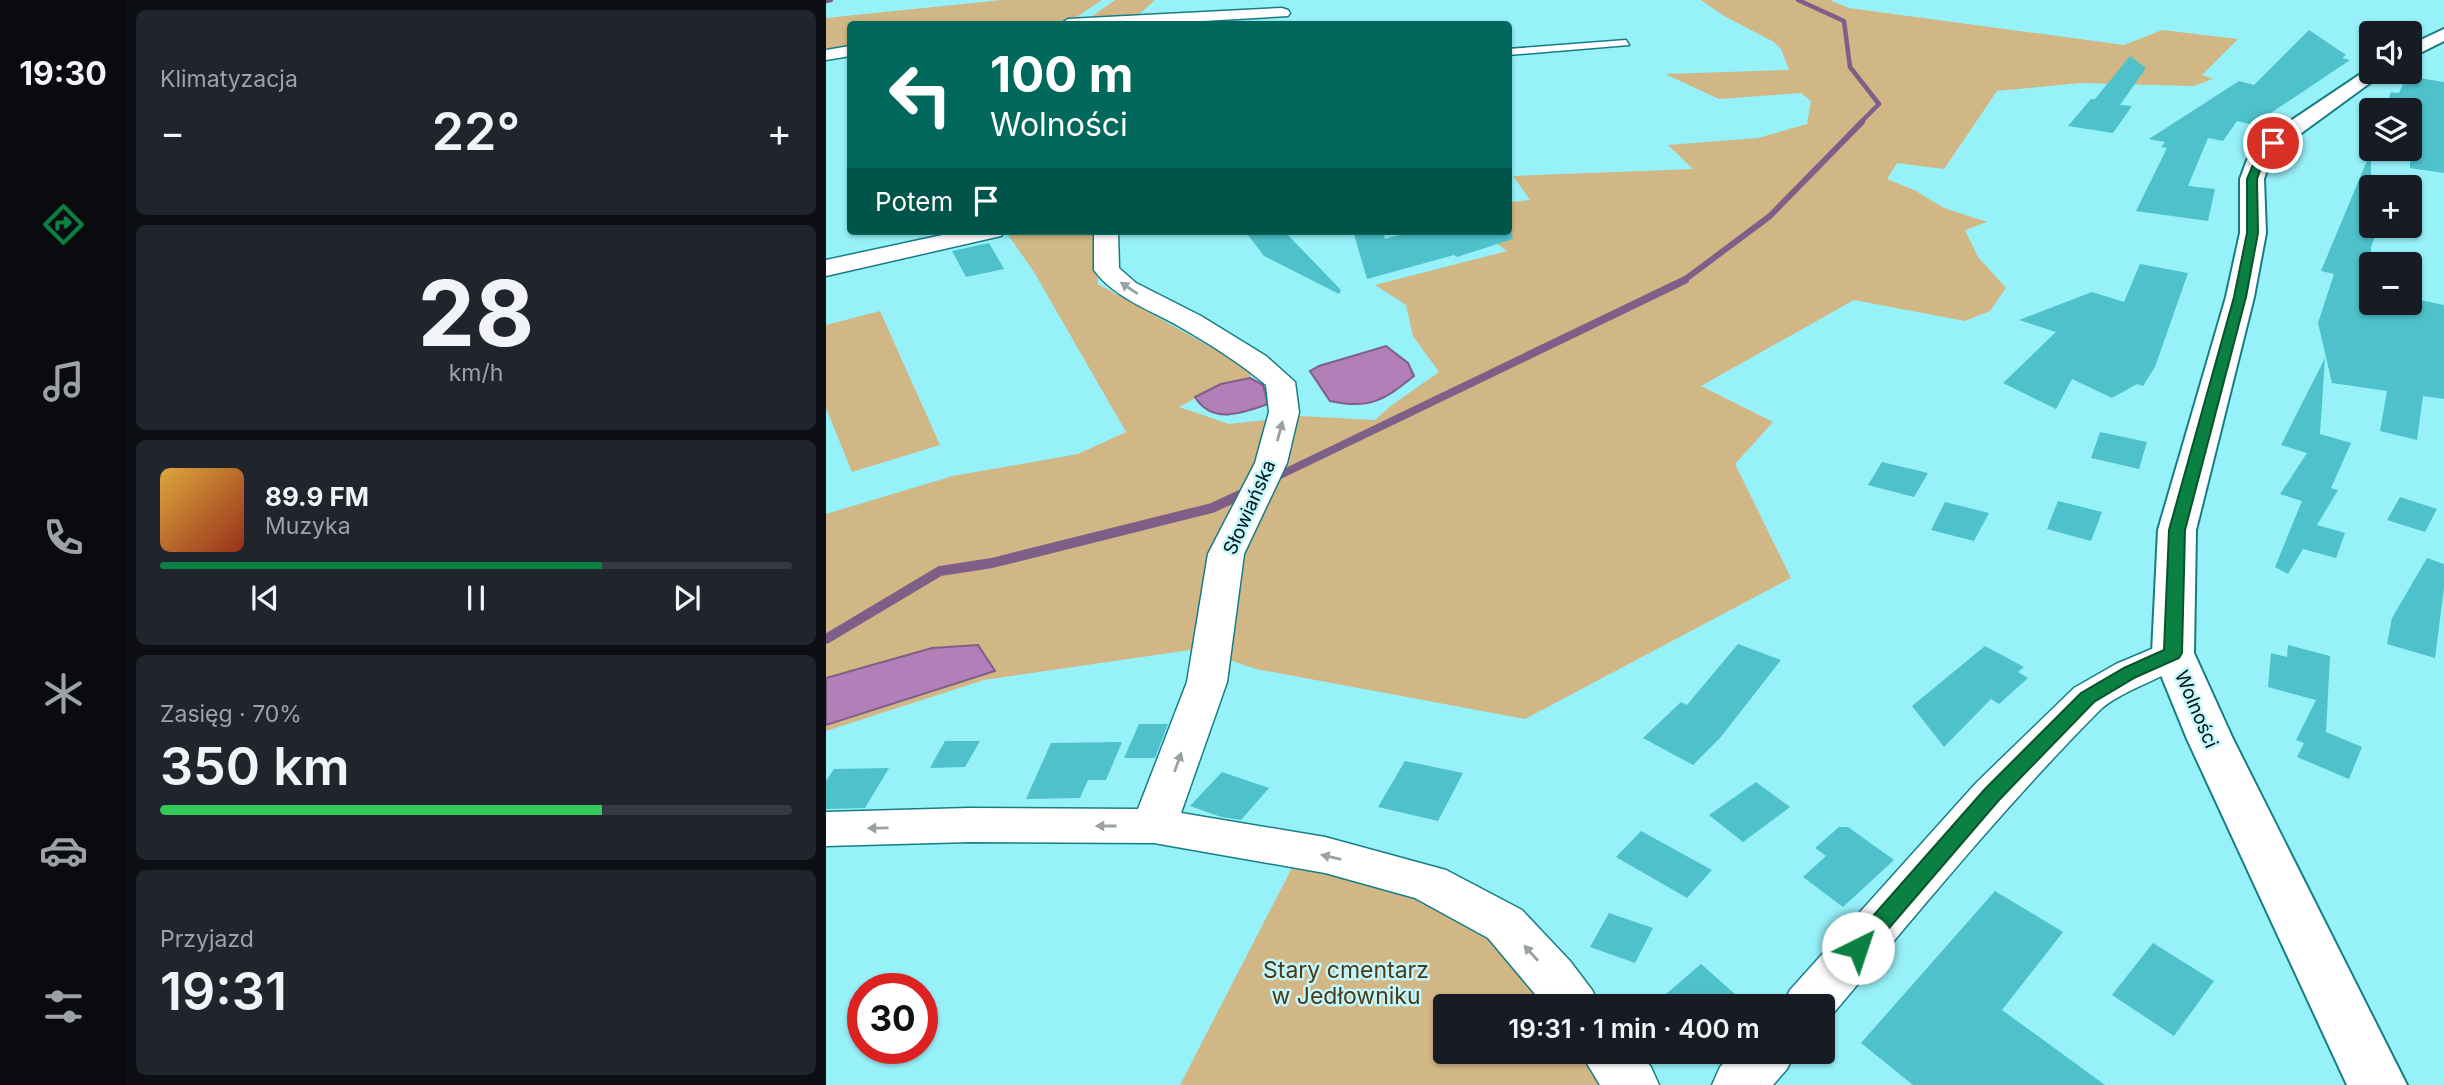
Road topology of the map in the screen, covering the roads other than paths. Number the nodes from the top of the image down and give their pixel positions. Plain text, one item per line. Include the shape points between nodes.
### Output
1 (1298, 0) edge
2 (1100, 8) dead end
3 (1278, 19) edge
4 (1079, 21) edge
5 (1196, 21) edge
6 (2444, 34) edge
7 (1626, 43) dead end
8 (2422, 45) edge
9 (1512, 51) edge
10 (847, 52) edge
11 (826, 55) edge
12 (2359, 83) edge
13 (960, 235) edge
14 (1106, 235) edge
15 (826, 268) edge
16 (2173, 653) junction
17 (1154, 826) junction
18 (826, 829) edge
19 (1565, 994) edge
20 (1818, 994) edge
21 (1616, 1064) edge
22 (1757, 1064) edge
23 (1632, 1085) edge
24 (1739, 1085) edge
25 (2377, 1085) edge

1 - 3 street
2 - 4 street
3 - 5 street
6 - 8 street
7 - 9 lane
10 - 11 street
12 - 16 street, Wolności via 2273,143 2259,160 2252,179 2253,233 2240,297 2177,530
13 - 15 street
17 -> 14 street, Słowiańska via 1207,682 1226,554 1271,463 1284,412 1280,382 1256,362 1127,288 1107,270
16 - 20 street via 2088,698 1992,795
16 - 25 street, Wolności
17 -> 18 street
19 -> 17 street via 1505,924 1430,883 1325,855
21 - 23 street
22 - 24 street

